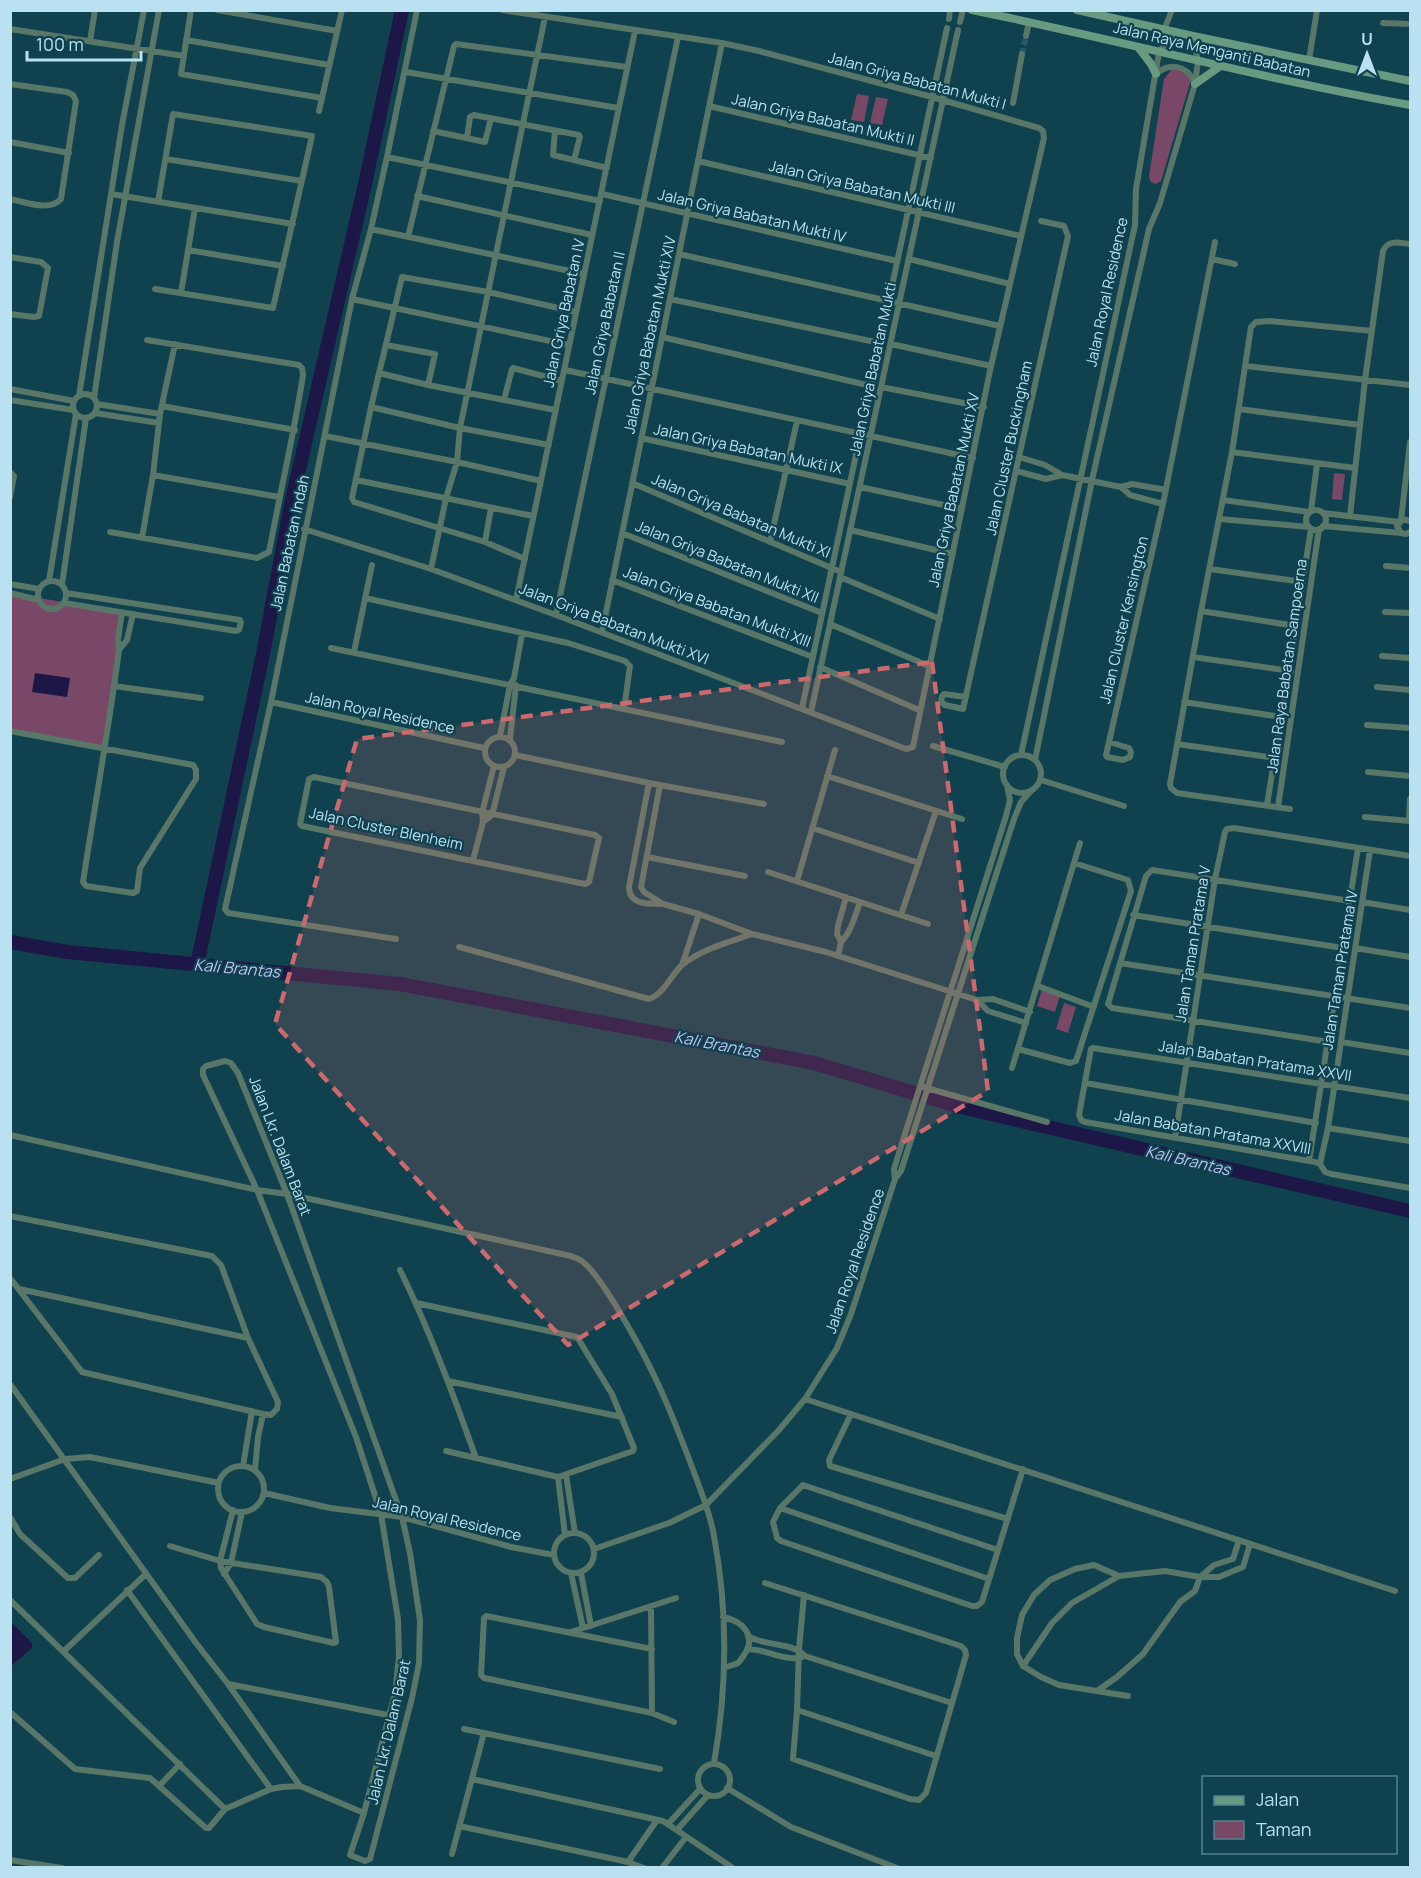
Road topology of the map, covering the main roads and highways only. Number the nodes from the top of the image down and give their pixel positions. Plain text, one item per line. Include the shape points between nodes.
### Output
1 (972, 10) edge
2 (1077, 10) edge
3 (1137, 47) junction
4 (1219, 67) junction
5 (1156, 74) road end
6 (1410, 81) edge
7 (1195, 84) road end
8 (1410, 105) edge

1 - 3 main road, Jalan Raya Menganti Babatan
2 - 6 main road, Jalan Raya Menganti Babatan via 1174,34
3 - 4 main road, Jalan Raya Menganti Babatan
3 - 5 main road
4 - 7 main road
4 - 8 main road, Jalan Raya Menganti Babatan

